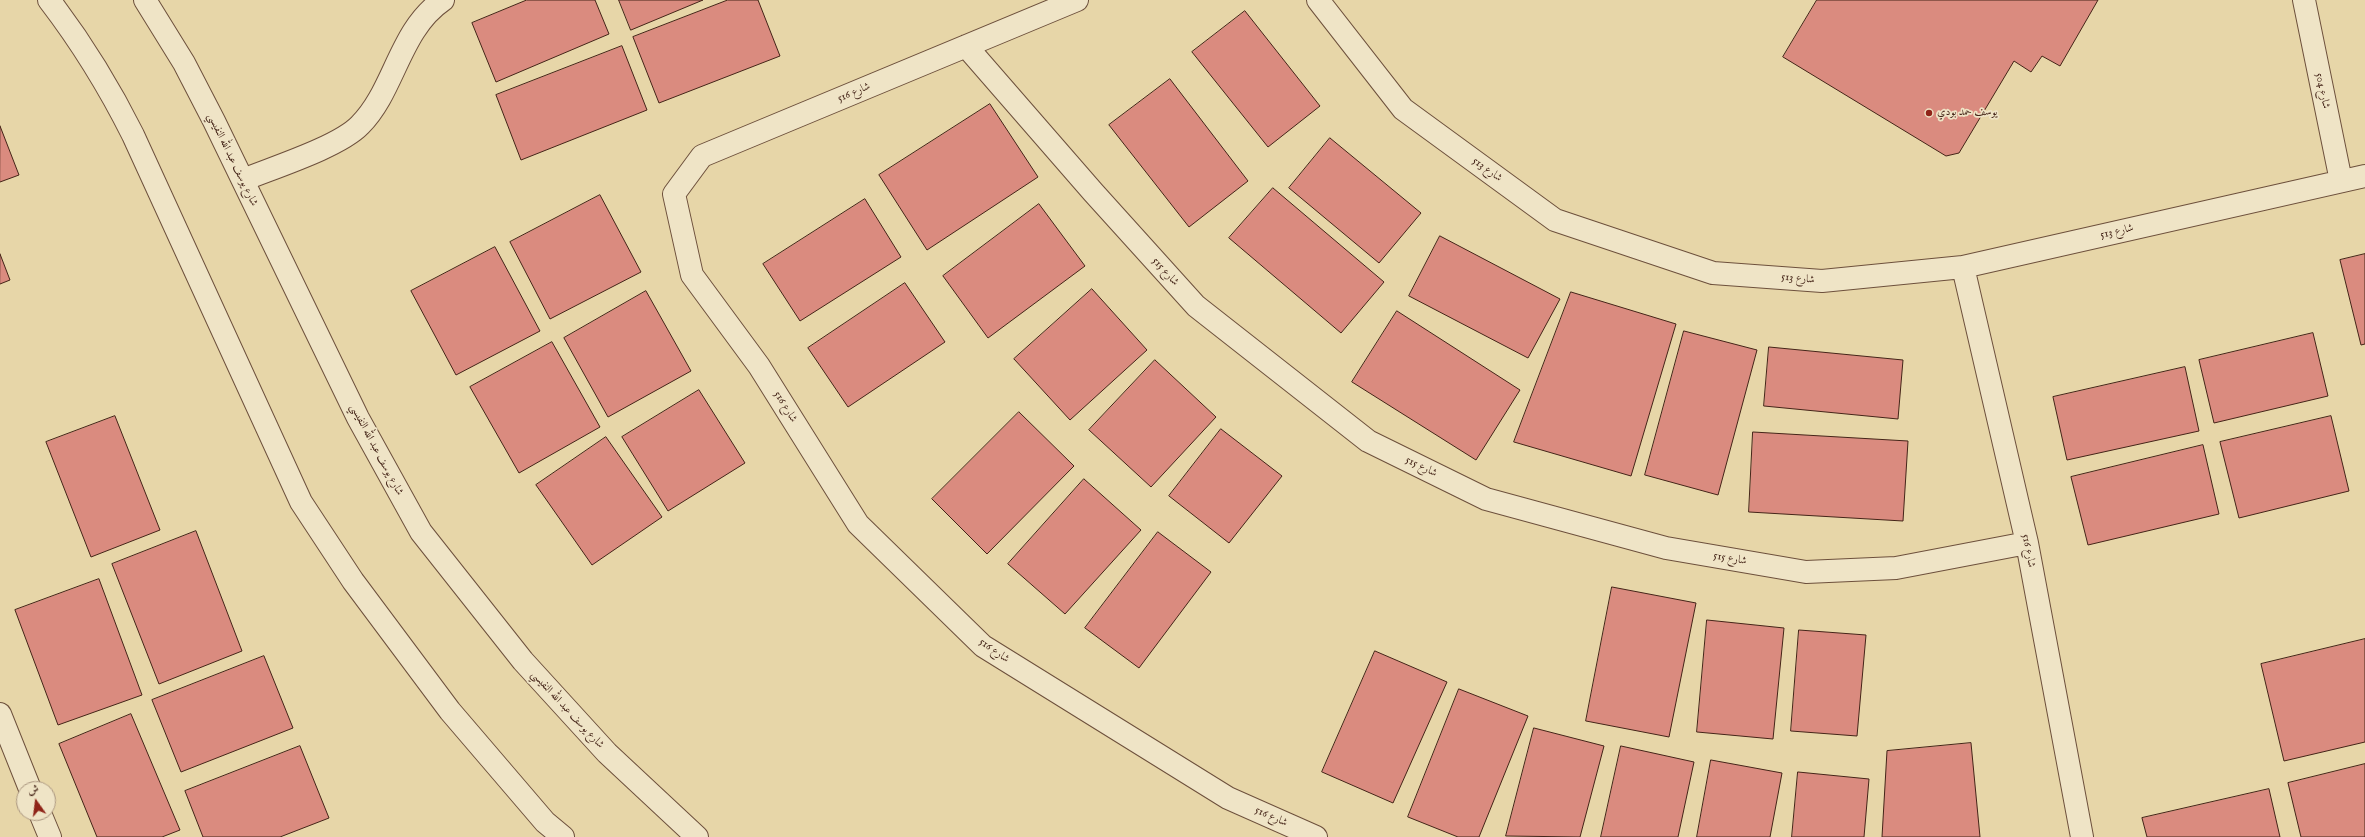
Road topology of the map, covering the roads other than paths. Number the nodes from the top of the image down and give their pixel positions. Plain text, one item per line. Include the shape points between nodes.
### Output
1 (50, 0) edge
2 (145, 0) edge
3 (443, 0) edge
4 (1077, 0) edge
5 (1318, 0) edge
6 (2304, 0) edge
7 (966, 46) junction
8 (2365, 176) edge
9 (242, 180) junction
10 (2341, 181) junction
11 (1963, 267) junction
12 (2027, 543) junction
13 (0, 714) edge
14 (27, 781) edge
15 (43, 821) edge
16 (50, 837) edge
17 (563, 837) edge
18 (697, 837) edge
19 (1316, 837) edge
20 (2082, 837) edge

1 - 17 street via 77,36 107,84 133,135 301,502 353,581 450,710 545,822
2 - 9 street, شارع يوسف عبد الله النفيسي via 184,63
3 - 9 street via 420,21 372,110 359,126 338,141
4 - 7 street, شارع 516
5 - 11 street, شارع 513 via 1403,109 1555,220 1713,273 1822,281
6 - 10 street, شارع 504
7 - 12 street, شارع 515 via 1196,306 1368,441 1486,499 1666,548 1806,572 1896,568
7 - 19 street, شارع 516 via 702,156 674,194 692,275 759,366 858,524 983,646 1228,798
8 - 10 street, شارع 513
9 - 18 street, شارع يوسف عبد الله النفيسي via 358,418 421,532 523,661 607,753
10 - 11 street, شارع 513
11 - 12 street, شارع 516
12 - 20 street, شارع 516
13 - 14 street
15 - 16 street

